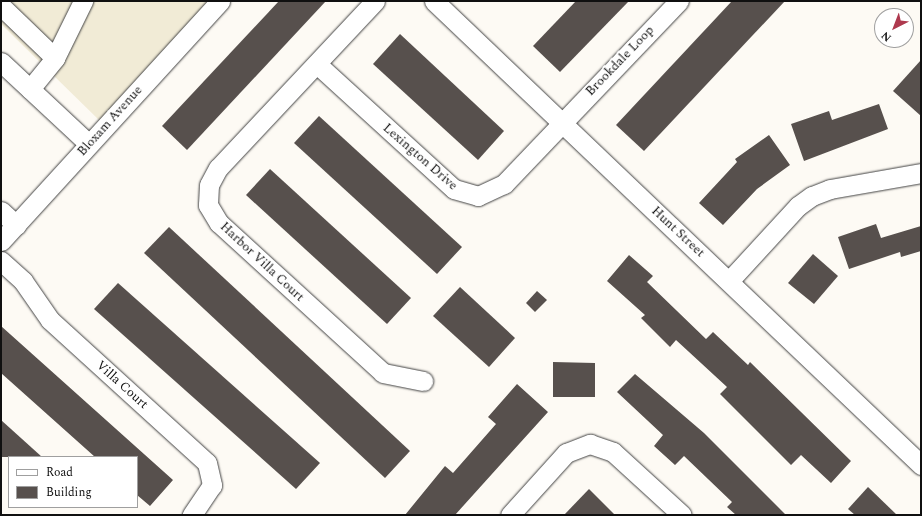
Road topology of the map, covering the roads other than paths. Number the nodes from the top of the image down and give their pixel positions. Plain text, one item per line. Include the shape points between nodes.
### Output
1 (83, 1) edge
2 (220, 1) edge
3 (375, 1) edge
4 (434, 1) edge
5 (679, 1) edge
6 (1, 6) edge
7 (55, 58) junction
8 (1, 62) edge
9 (318, 65) junction
10 (30, 89) junction
11 (561, 121) junction
12 (89, 144) junction
13 (921, 173) edge
14 (1, 211) edge
15 (16, 225) junction
16 (1, 241) edge
17 (1, 261) edge
18 (730, 281) junction
19 (423, 381) dead end
20 (921, 465) edge
21 (192, 515) edge
22 (510, 515) edge
23 (682, 515) edge

1 - 7 street
2 - 12 street, Bloxam Avenue
3 - 9 street, Harbor Villa Court
4 - 11 street, Hunt Street
5 - 11 street, Brookdale Loop
6 - 7 street
7 - 10 street
8 - 10 street
9 - 11 street, Lexington Drive via 426,164 466,195 489,193 504,184
9 - 19 street, Harbor Villa Court via 218,168 209,185 208,205 219,223 383,373
10 - 12 street
11 - 18 street, Hunt Street
12 - 15 street, Bloxam Avenue
13 - 18 street via 830,190 812,196 798,206
14 - 15 street
15 - 16 street, Bloxam Avenue
17 - 21 street, Villa Court via 23,281 50,320 207,463 212,485
18 - 20 street, Hunt Street
22 - 23 street via 566,453 590,444 613,452

